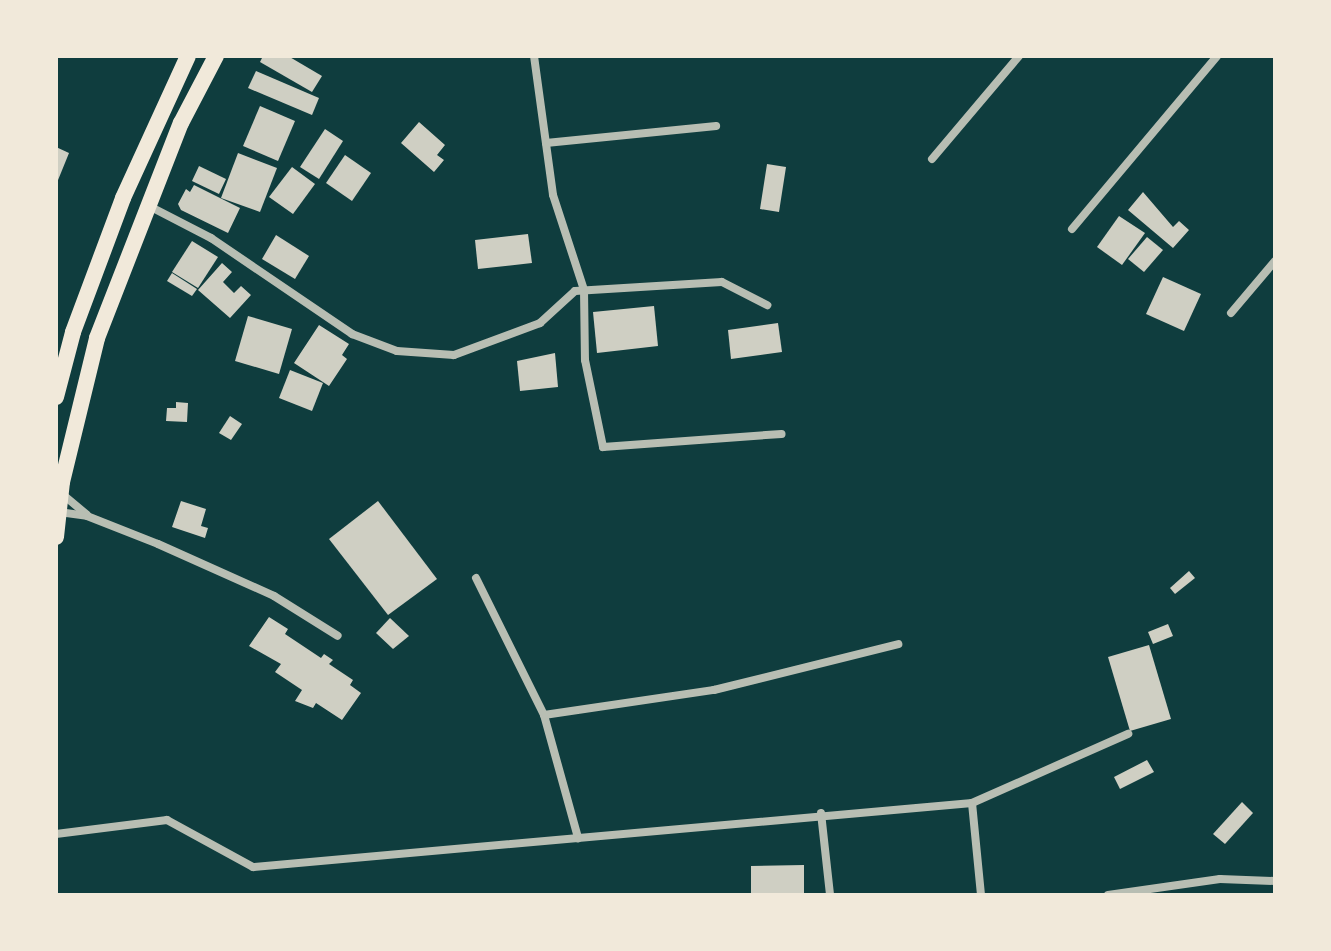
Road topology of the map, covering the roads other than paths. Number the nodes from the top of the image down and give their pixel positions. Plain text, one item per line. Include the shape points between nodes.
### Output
1 (188, 56) edge
2 (216, 56) edge
3 (534, 56) edge
4 (1019, 56) edge
5 (1217, 56) edge
6 (716, 126) dead end
7 (546, 143) junction
8 (932, 159) dead end
9 (148, 206) junction
10 (1072, 229) dead end
11 (1275, 261) edge
12 (584, 290) junction
13 (767, 305) dead end
14 (1231, 313) dead end
15 (56, 397) edge
16 (782, 434) dead end
17 (61, 493) junction
18 (59, 511) junction
19 (87, 516) junction
20 (56, 537) edge
21 (476, 578) dead end
22 (338, 636) dead end
23 (898, 644) dead end
24 (544, 715) junction
25 (1128, 734) dead end
26 (972, 803) junction
27 (821, 813) junction
28 (56, 834) edge
29 (578, 838) junction
30 (1275, 881) edge
31 (830, 895) edge
32 (981, 895) edge
33 (1108, 895) edge

1 - 15 main road via 123,198 73,332
2 - 9 main road via 181,123
3 - 7 street
4 - 8 street
5 - 10 street
6 - 7 street
7 - 12 street via 553,195
9 - 12 street via 211,238 352,334 397,351 454,355 540,323 575,291
9 - 17 main road via 97,338
11 - 14 street
12 - 13 street via 722,282
12 - 16 street via 585,360 603,447
17 - 18 main road
17 - 19 street
18 - 19 street
18 - 20 main road
19 - 22 street via 274,596
21 - 24 street
23 - 24 street via 714,690
24 - 29 street
25 - 26 street
26 - 27 street
26 - 32 street
27 - 29 street
27 - 31 street
28 - 29 street via 167,820 253,867
30 - 33 street via 1220,879

